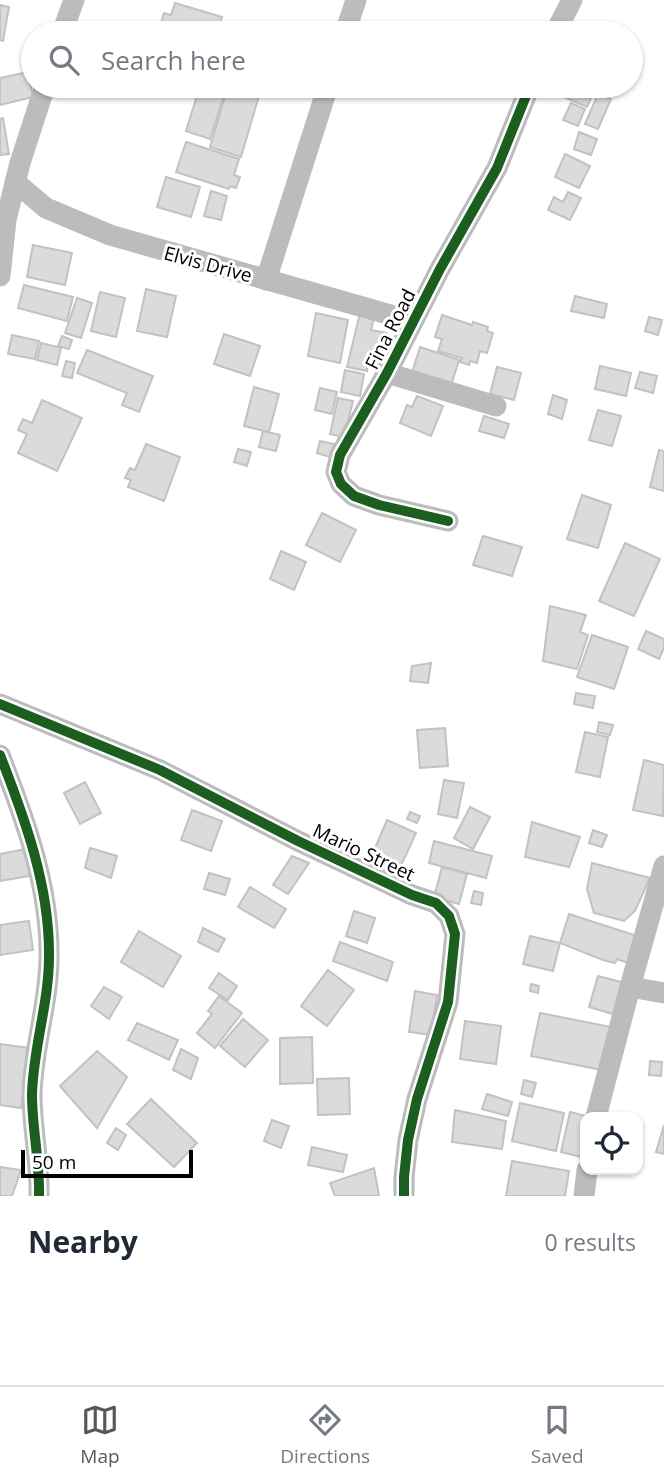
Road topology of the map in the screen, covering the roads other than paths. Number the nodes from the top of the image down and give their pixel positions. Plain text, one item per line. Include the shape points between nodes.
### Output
1 (74, 0) edge
2 (356, 0) edge
3 (572, 0) edge
4 (66, 21) edge
5 (349, 21) edge
6 (561, 21) edge
7 (41, 98) edge
8 (324, 98) edge
9 (525, 98) edge
10 (15, 182) junction
11 (0, 276) edge
12 (266, 280) junction
13 (412, 321) junction
14 (387, 373) junction
15 (496, 406) dead end
16 (448, 521) dead end
17 (0, 704) edge
18 (0, 755) edge
19 (664, 866) edge
20 (630, 987) junction
21 (664, 993) edge
22 (597, 1112) edge
23 (586, 1175) edge
24 (39, 1196) edge
25 (404, 1196) edge
26 (584, 1196) edge

1 - 4 street
2 - 5 street
3 - 6 street
7 - 10 street
8 - 12 street
9 - 13 street, Fina Road via 497,168
10 - 11 street
10 - 12 street, Elvis Drive via 46,208 110,235
12 - 13 street, Elvis Drive
13 - 14 street, Fina Road
14 - 15 street
14 - 16 street, Fina Road via 340,455 336,472 354,496
17 - 25 street, Mario Street via 160,770 298,841 436,903 449,916 455,934 448,1002 417,1099
18 - 24 street via 41,877 48,921 49,958 32,1096
19 - 20 street
20 - 21 street
20 - 22 street
23 - 26 street

